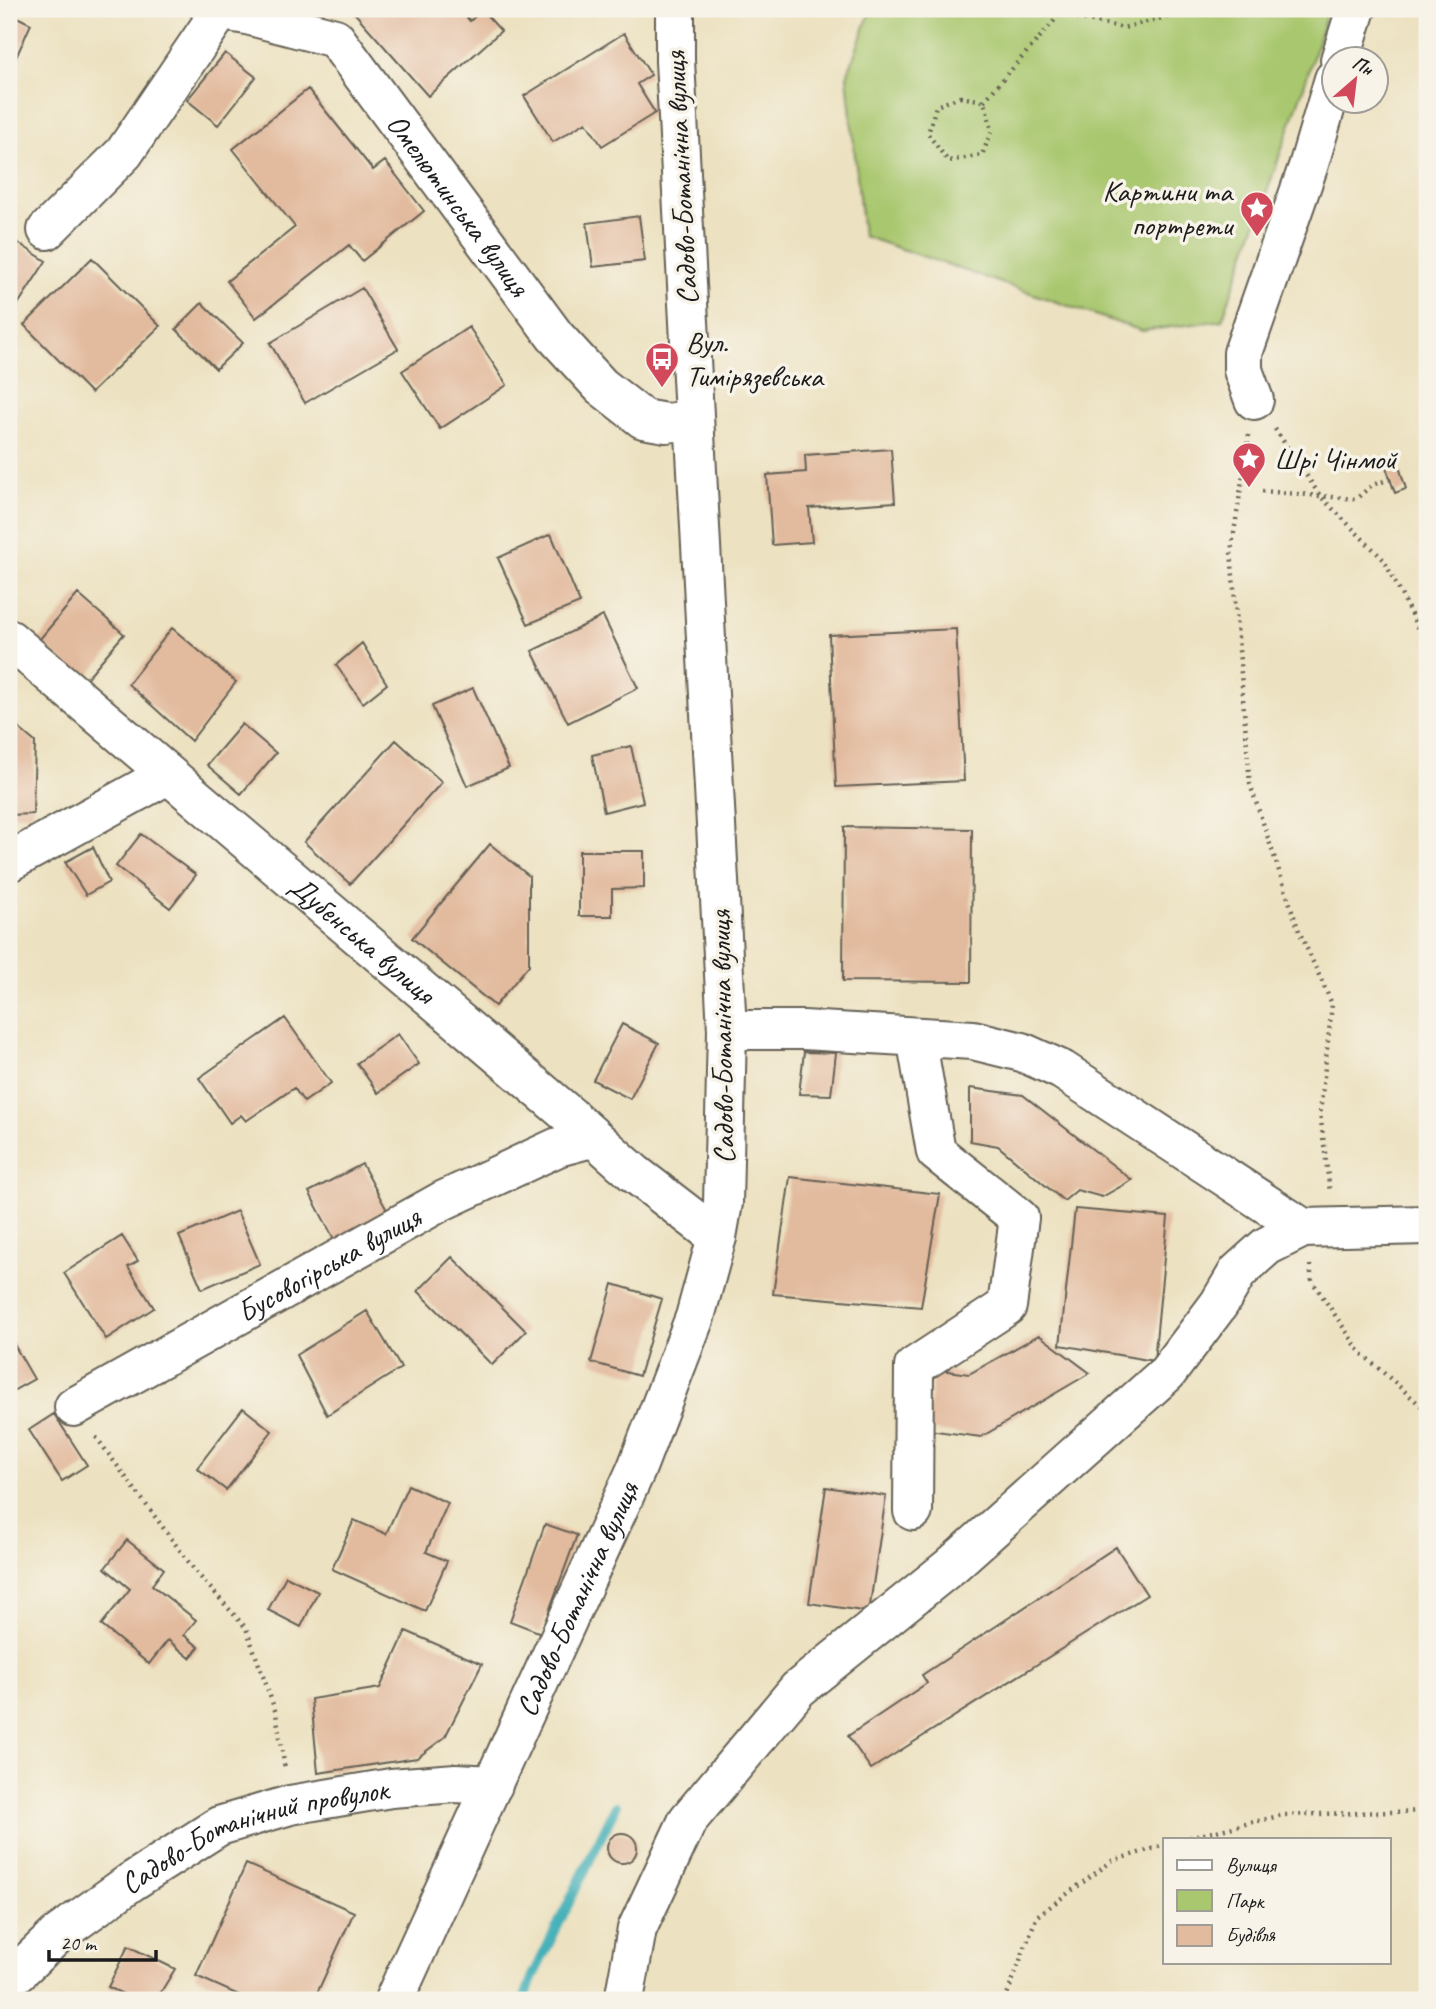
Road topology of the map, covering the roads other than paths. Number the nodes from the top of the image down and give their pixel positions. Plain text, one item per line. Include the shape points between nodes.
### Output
1 (216, 9) edge
2 (675, 9) edge
3 (1356, 9) edge
4 (1344, 46) edge
5 (1324, 116) edge
6 (47, 230) dead end
7 (1254, 400) road end
8 (693, 420) junction
9 (9, 639) edge
10 (167, 775) junction
11 (9, 862) edge
12 (727, 1030) junction
13 (916, 1037) junction
14 (592, 1138) junction
15 (1427, 1226) edge
16 (1316, 1227) junction
17 (717, 1237) junction
18 (74, 1407) road end
19 (913, 1511) dead end
20 (493, 1785) junction
21 (12, 1978) edge
22 (394, 2000) edge
23 (624, 2000) edge

1 - 6 street via 124,153
1 - 8 street, Омелютинська вулиця via 335,38 555,336 601,386 643,419 666,423
2 - 8 street, Садово-Ботанічна вулиця
3 - 4 street
5 - 7 street via 1243,354 1243,370
8 - 12 street, Садово-Ботанічна вулиця
9 - 10 street, Дубенська вулиця
10 - 11 street
10 - 14 street, Дубенська вулиця
12 - 13 street
12 - 17 street, Садово-Ботанічна вулиця via 725,1173
13 - 16 street via 973,1040 1022,1052 1062,1070
13 - 19 street via 936,1152 1019,1218 1007,1306 914,1367
14 - 17 street, Дубенська вулиця
14 - 18 street, Бусовогірська вулиця via 558,1147 442,1201
15 - 16 street
16 - 23 street via 1266,1246 1238,1272 1167,1373 951,1566 798,1689 688,1820 637,1929
17 - 20 street, Садово-Ботанічна вулиця via 695,1317 636,1469
20 - 21 street, Садово-Ботанічний провулок via 391,1788 290,1805 219,1826 57,1935
20 - 22 street, Садово-Ботанічна вулиця

